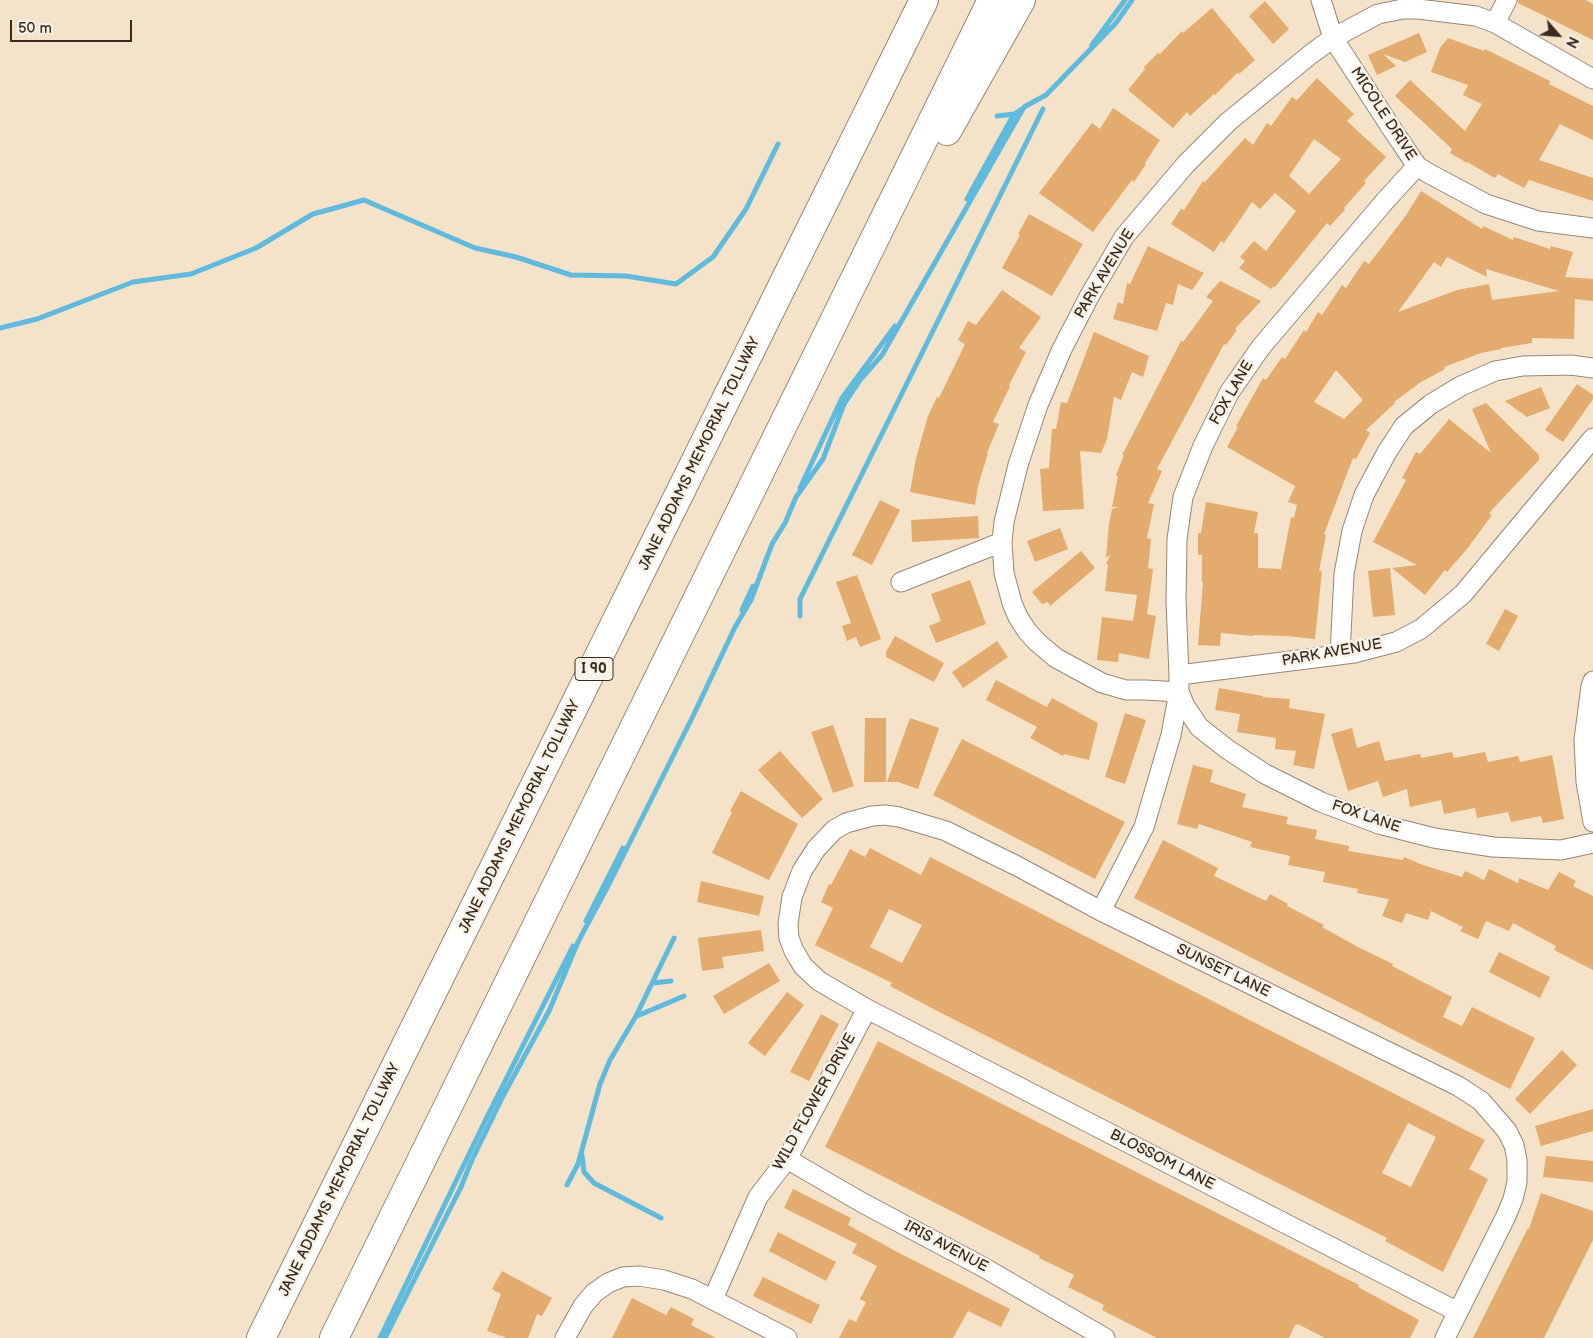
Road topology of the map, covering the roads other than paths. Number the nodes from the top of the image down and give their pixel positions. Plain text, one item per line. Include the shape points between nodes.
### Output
1 (924, 0) edge
2 (992, 0) edge
3 (1021, 0) edge
4 (1321, 0) edge
5 (1507, 0) edge
6 (1495, 23) junction
7 (1333, 38) junction
8 (1593, 79) edge
9 (1417, 166) junction
10 (1593, 228) edge
11 (818, 356) junction
12 (1593, 368) edge
13 (1593, 438) edge
14 (1002, 542) junction
15 (901, 582) dead end
16 (1340, 655) junction
17 (1593, 681) edge
18 (1179, 684) junction
19 (1593, 822) edge
20 (1593, 843) edge
21 (1101, 911) junction
22 (867, 1008) junction
23 (786, 1159) junction
24 (713, 1299) junction
25 (1458, 1312) junction
26 (261, 1338) edge
27 (334, 1338) edge
28 (565, 1338) edge
29 (787, 1338) edge
30 (1105, 1338) edge
31 (1445, 1338) edge

1 - 26 highway, JANE ADDAMS MEMORIAL TOLLWAY / I 90
2 - 11 highway
3 - 11 highway
4 - 7 street, MICOLE DRIVE
5 - 6 street
6 - 7 street, PARK AVENUE via 1476,16 1403,10 1378,14
6 - 8 street, PARK AVENUE
7 - 9 street, MICOLE DRIVE
7 - 14 street, PARK AVENUE via 1228,122 1186,164 1124,237 1062,349 1038,405 1018,465
9 - 10 street, MICOLE DRIVE via 1486,204 1538,221
9 - 18 street, FOX LANE via 1261,347 1230,393 1203,446 1184,497 1177,539
11 - 27 highway
12 - 16 street via 1523,366 1495,371 1460,386 1404,426 1364,494 1352,531 1344,574
13 - 16 street, PARK AVENUE via 1463,594 1421,629 1396,642
14 - 15 street
14 - 18 street, PARK AVENUE via 1004,573 1018,618 1037,642 1056,658 1102,683 1126,690
16 - 18 street, PARK AVENUE
17 - 19 street via 1584,740 1586,782
18 - 20 street, FOX LANE via 1185,706 1199,727 1266,774 1321,802 1379,824 1434,838 1493,847 1561,850
18 - 21 street via 1170,742 1144,827
21 - 22 street, SUNSET LANE via 946,831 885,815 846,823 834,830 816,849 802,871 788,911 788,924 794,951 803,966 819,981
21 - 25 street, SUNSET LANE via 1458,1086 1481,1101 1514,1145 1517,1182 1506,1216
22 - 23 street, WILD FLOWER DRIVE
22 - 25 street, BLOSSOM LANE
23 - 24 street, WILD FLOWER DRIVE via 758,1197
23 - 30 street, IRIS AVENUE
24 - 28 street via 664,1280 623,1277 594,1293
24 - 29 street
25 - 31 street

